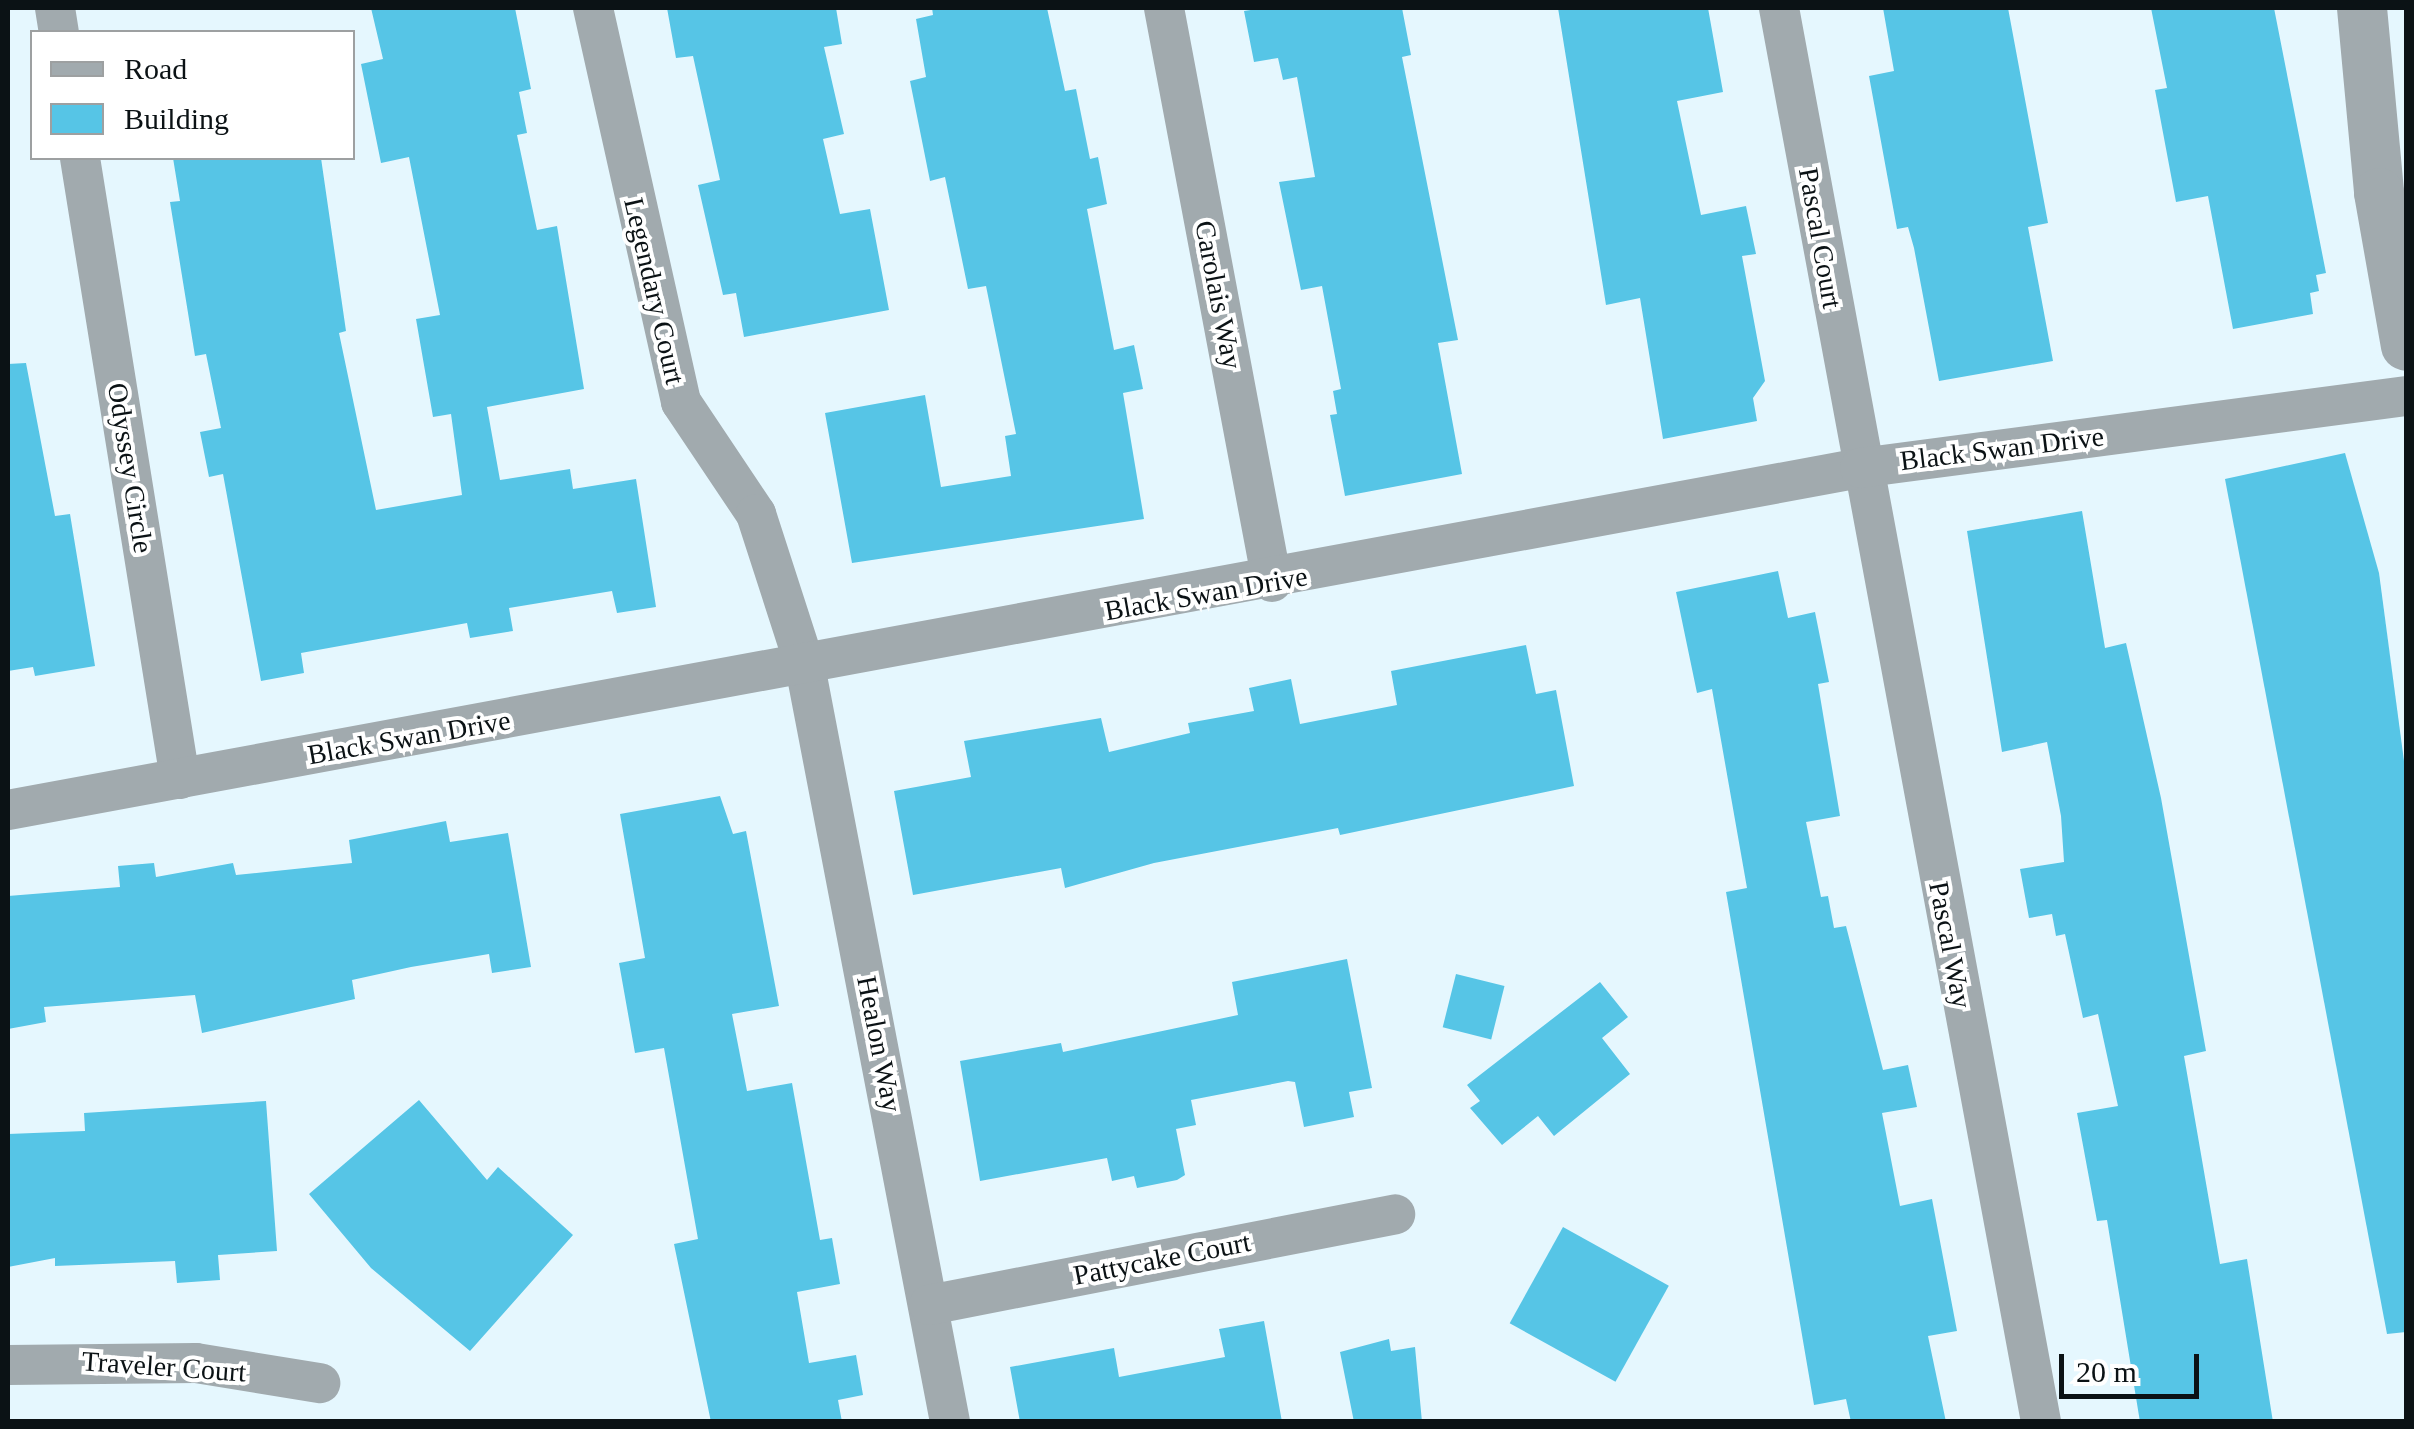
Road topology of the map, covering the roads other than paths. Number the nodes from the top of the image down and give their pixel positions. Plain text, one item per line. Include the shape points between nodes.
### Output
1 (593, 8) edge
2 (1164, 8) edge
3 (1780, 8) edge
4 (2362, 8) edge
5 (80, 160) edge
6 (2406, 346) edge
7 (2406, 396) edge
8 (1860, 468) junction
9 (1272, 582) junction
10 (806, 666) junction
11 (180, 779) junction
12 (8, 810) edge
13 (1395, 1214) dead end
14 (930, 1305) junction
15 (8, 1365) edge
16 (320, 1383) dead end
17 (950, 1422) edge
18 (2040, 1422) edge

1 - 10 street, Legendary Court via 680,402 756,514
2 - 9 street, Carolais Way
3 - 8 street, Pascal Court
4 - 6 street via 2379,194
5 - 11 street, Odyssey Circle
7 - 8 street, Black Swan Drive
8 - 9 street, Black Swan Drive
8 - 18 street, Pascal Way
9 - 10 street, Black Swan Drive
10 - 11 street, Black Swan Drive
10 - 14 street, Healon Way
11 - 12 street, Black Swan Drive
13 - 14 street, Pattycake Court
14 - 17 street, Healon Way
15 - 16 street, Traveler Court via 196,1363

